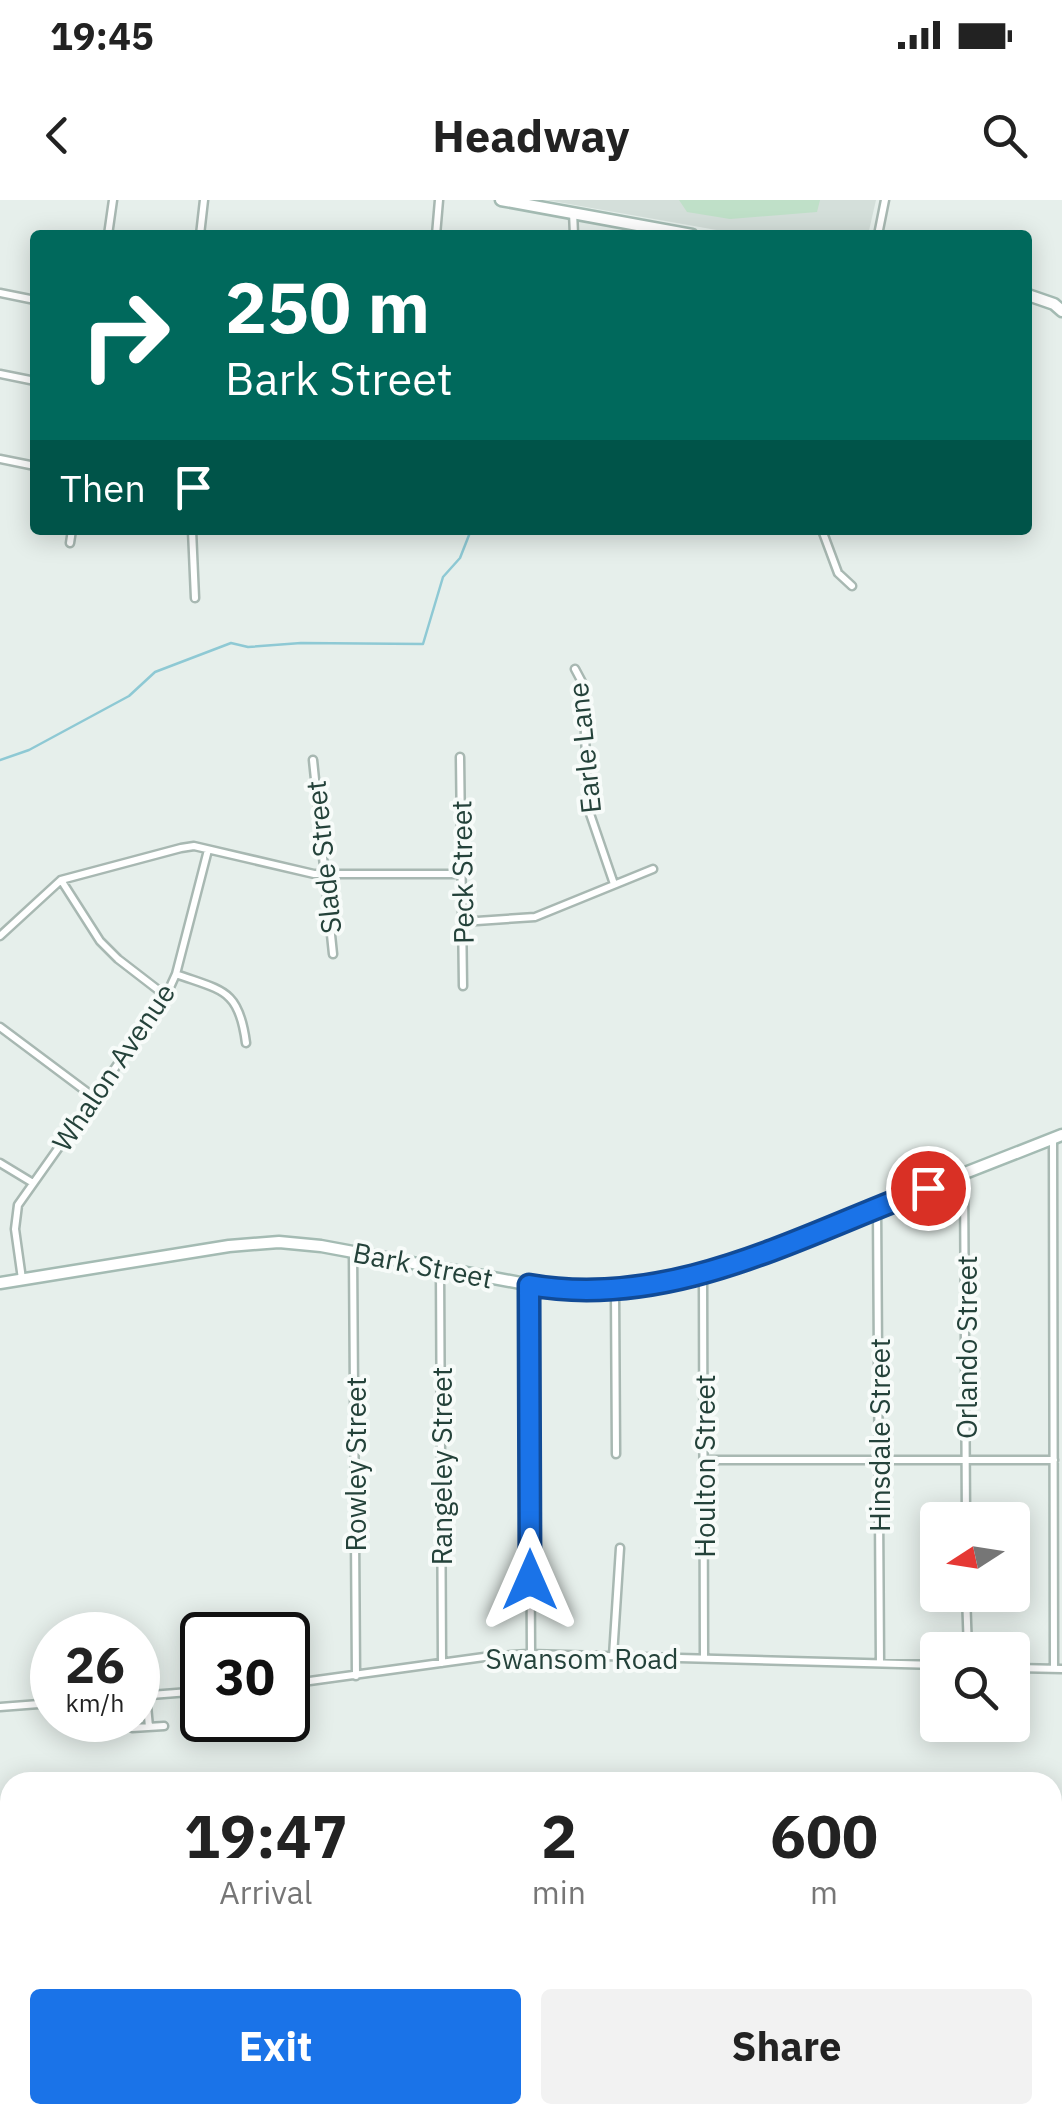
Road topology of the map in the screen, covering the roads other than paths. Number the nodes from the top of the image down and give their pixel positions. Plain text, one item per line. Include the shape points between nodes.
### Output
1 (113, 200) edge
2 (204, 200) edge
3 (439, 200) edge
4 (501, 200) edge
5 (885, 200) edge
6 (573, 212) junction
7 (109, 230) edge
8 (201, 230) edge
9 (436, 230) edge
10 (574, 230) edge
11 (666, 230) edge
12 (879, 230) edge
13 (0, 293) edge
14 (1032, 296) edge
15 (30, 299) edge
16 (1062, 312) edge
17 (0, 374) edge
18 (30, 380) edge
19 (0, 459) edge
20 (30, 465) edge
21 (71, 535) edge
22 (192, 535) edge
23 (824, 535) edge
24 (70, 543) dead end
25 (852, 586) dead end
26 (194, 598) dead end
27 (575, 669) dead end
28 (460, 757) dead end
29 (313, 760) dead end
30 (208, 849) junction
31 (653, 868) dead end
32 (325, 874) junction
33 (462, 874) junction
34 (61, 880) junction
35 (614, 884) junction
36 (462, 922) junction
37 (0, 936) edge
38 (333, 954) dead end
39 (176, 974) junction
40 (463, 986) dead end
41 (166, 996) junction
42 (0, 1026) edge
43 (246, 1043) dead end
44 (95, 1098) junction
45 (1058, 1137) edge
46 (0, 1162) edge
47 (964, 1174) junction
48 (33, 1183) junction
49 (877, 1207) junction
50 (354, 1252) junction
51 (440, 1269) junction
52 (703, 1274) junction
53 (22, 1279) junction
54 (0, 1282) edge
55 (529, 1285) junction
56 (615, 1290) junction
57 (616, 1454) dead end
58 (878, 1459) junction
59 (704, 1460) junction
60 (966, 1460) junction
61 (1054, 1460) junction
62 (966, 1502) edge
63 (620, 1548) dead end
64 (530, 1654) junction
65 (613, 1656) junction
66 (704, 1658) junction
67 (442, 1663) junction
68 (880, 1664) junction
69 (920, 1665) edge
70 (1030, 1668) edge
71 (1058, 1669) edge
72 (356, 1676) junction
73 (310, 1681) edge
74 (30, 1705) edge
75 (0, 1707) edge
76 (160, 1726) edge
77 (164, 1726) dead end

1 - 7 street
2 - 8 street
3 - 9 street
4 - 6 main road
5 - 12 street
6 - 10 street
6 - 11 main road
13 - 15 street
14 - 16 main road
17 - 18 street
19 - 20 street
21 - 24 street
22 - 26 street
23 - 25 street via 838,573
27 - 35 street, Earle Lane via 583,684 588,808
28 - 33 street, Peck Street
29 - 32 street, Slade Street
30 - 32 street
30 - 34 street via 182,848
30 - 39 street, Whalon Avenue
31 - 35 street
32 - 33 street
32 - 38 street, Slade Street
33 - 36 street, Peck Street
34 - 37 street
34 - 41 street via 100,941
35 - 36 street via 535,917
36 - 40 street, Peck Street
39 - 41 street, Whalon Avenue
39 - 43 street via 231,997
41 - 44 street, Whalon Avenue
42 - 44 street
44 - 48 street, Whalon Avenue
45 - 47 main road, Bark Street
45 - 61 street
46 - 48 street
47 - 49 main road, Bark Street
47 - 60 street, Orlando Street
48 - 53 street, Whalon Avenue via 15,1219
49 - 52 main road, Bark Street
49 - 58 street, Hinsdale Street
50 - 51 main road, Bark Street
50 - 53 main road, Bark Street via 302,1243 247,1244
50 - 72 street, Rowley Street
51 - 55 main road, Bark Street
51 - 67 street, Rangeley Street
52 - 56 main road, Bark Street
52 - 59 street, Houlton Street
53 - 54 main road, Bark Street
55 - 56 main road, Bark Street
55 - 64 street
56 - 57 street
58 - 59 street
58 - 60 street
58 - 68 street, Hinsdale Street
59 - 66 street, Houlton Street
60 - 61 street
60 - 62 street, Orlando Street
61 - 71 street
63 - 65 street
64 - 65 street, Swansom Road
64 - 67 street, Swansom Road
65 - 66 street, Swansom Road
66 - 68 street, Swansom Road
67 - 72 street, Swansom Road
68 - 69 street, Swansom Road
70 - 71 street
72 - 73 street, Swansom Road
74 - 75 street
76 - 77 street

